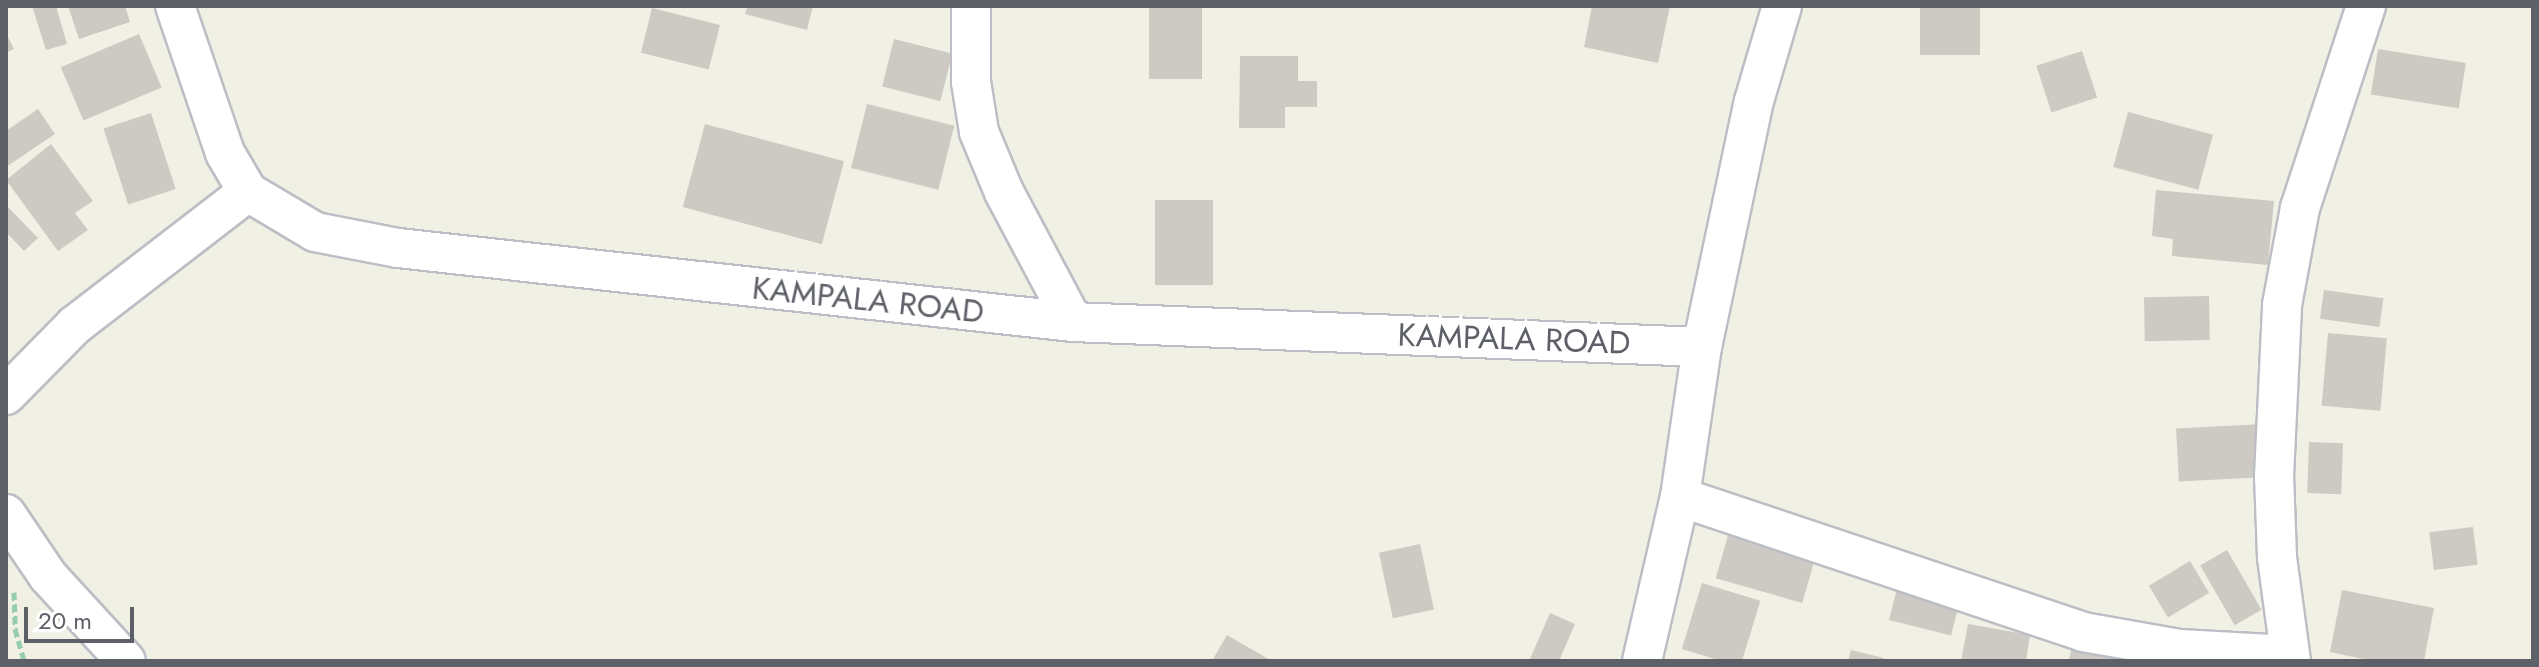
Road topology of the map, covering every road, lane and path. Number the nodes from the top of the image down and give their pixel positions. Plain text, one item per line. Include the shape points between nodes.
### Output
1 (175, 6) edge
2 (971, 6) edge
3 (1782, 6) edge
4 (2366, 6) edge
5 (248, 192) junction
6 (1073, 322) junction
7 (1702, 347) junction
8 (6, 395) edge
9 (1680, 497) junction
10 (6, 514) edge
11 (2290, 658) edge
12 (126, 661) edge
13 (1642, 661) edge

1 - 5 street, KAMPALA ROAD via 225,153
2 - 6 street via 971,82 979,132 1004,192
3 - 7 street via 1754,101
4 - 11 street via 2300,208 2282,305 2274,477 2277,557
5 - 6 street, KAMPALA ROAD via 315,232 398,248
5 - 8 street via 75,325
6 - 7 street, KAMPALA ROAD
7 - 9 street
9 - 11 street via 2083,632 2180,649
9 - 13 street
10 - 12 street via 48,576

